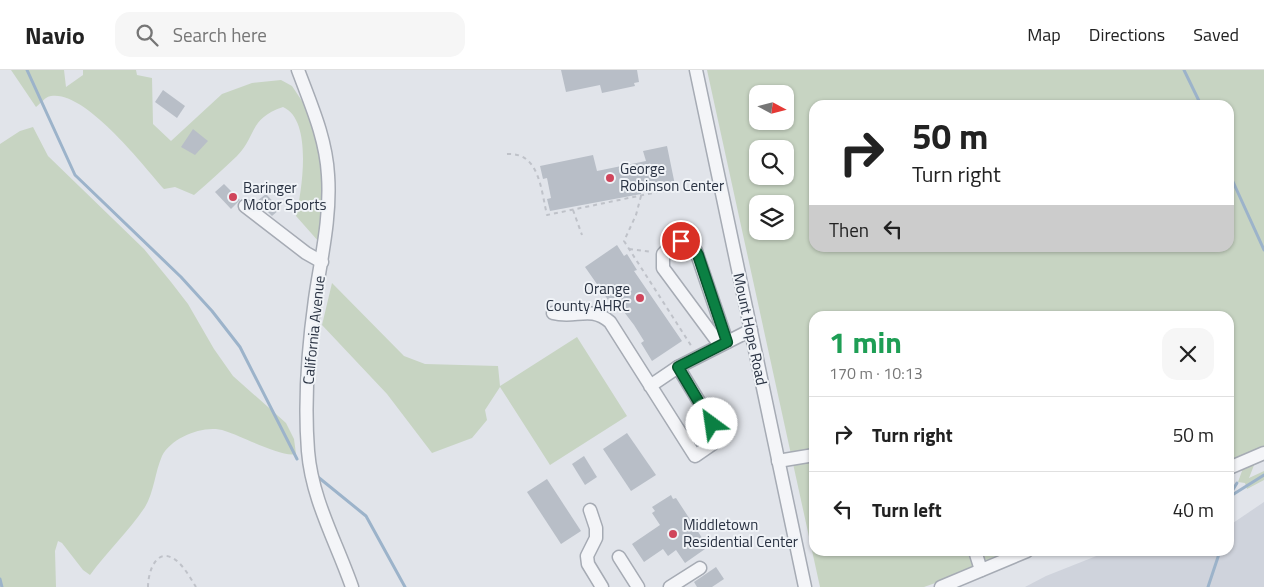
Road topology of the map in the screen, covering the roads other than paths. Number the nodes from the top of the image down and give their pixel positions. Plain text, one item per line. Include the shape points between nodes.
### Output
1 (298, 70) edge
2 (696, 70) edge
3 (245, 206) dead end
4 (322, 262) junction
5 (553, 312) dead end
6 (751, 330) junction
7 (723, 344) junction
8 (678, 367) junction
9 (650, 386) junction
10 (1264, 453) edge
11 (809, 456) edge
12 (778, 461) junction
13 (1234, 466) edge
14 (590, 510) dead end
15 (977, 556) edge
16 (1015, 556) edge
17 (619, 557) dead end
18 (700, 568) dead end
19 (981, 570) junction
20 (352, 587) edge
21 (602, 587) edge
22 (638, 587) edge
23 (670, 587) edge
24 (805, 587) edge
25 (941, 587) edge

1 - 4 street, California Avenue via 319,125 326,156 328,192
2 - 6 street, Mount Hope Road
3 - 4 street
4 - 20 street, California Avenue via 308,366 308,454 319,507
5 - 9 street via 566,316 590,312 603,316
6 - 7 street
6 - 12 street, Mount Hope Road
7 - 7 street via 693,246 684,242 668,246 663,254 663,268
7 - 8 street
8 - 9 street
8 - 9 street via 721,438 695,456
10 - 13 street
11 - 12 street
12 - 24 street, Mount Hope Road
14 - 21 street via 596,538 588,564
15 - 19 street
16 - 19 street
17 - 22 street
18 - 23 street
19 - 25 street

